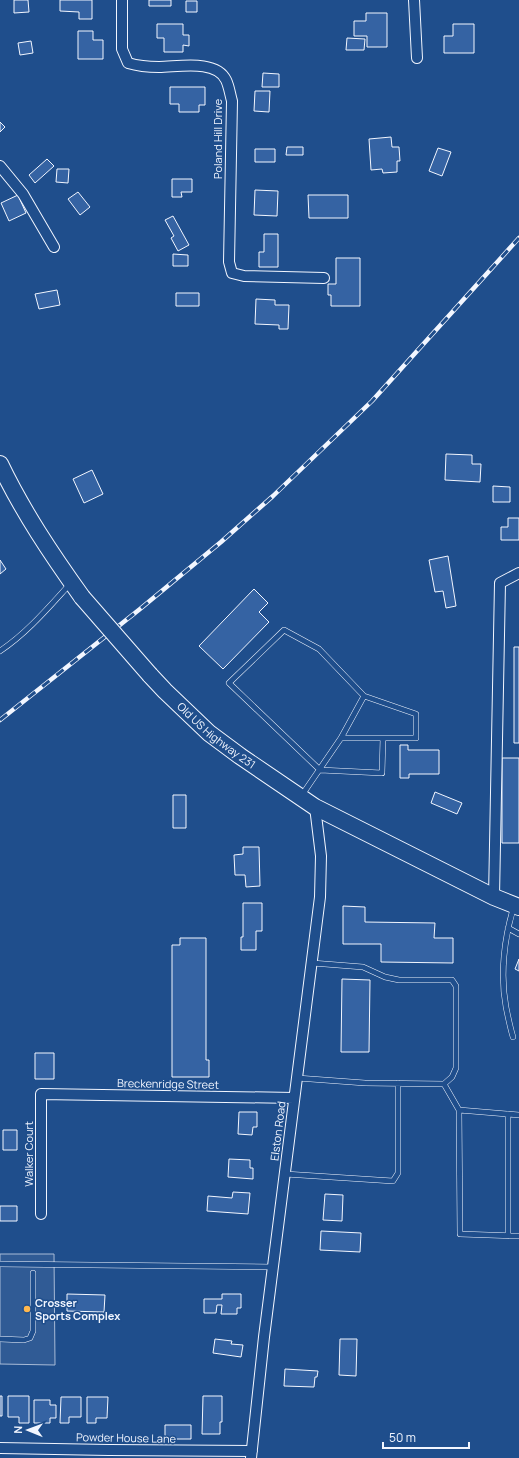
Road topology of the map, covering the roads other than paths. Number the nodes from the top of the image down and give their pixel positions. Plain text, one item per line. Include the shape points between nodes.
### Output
1 (122, 0) edge
2 (414, 0) edge
3 (417, 58) dead end
4 (0, 166) edge
5 (54, 247) dead end
6 (324, 278) dead end
7 (0, 464) edge
8 (519, 573) edge
9 (72, 582) junction
10 (0, 651) edge
11 (364, 696) junction
12 (341, 738) junction
13 (383, 738) junction
14 (320, 770) junction
15 (300, 797) junction
16 (315, 807) junction
17 (494, 897) junction
18 (516, 906) edge
19 (508, 928) junction
20 (519, 934) edge
21 (312, 963) junction
22 (513, 1038) dead end
23 (297, 1078) junction
24 (398, 1083) junction
25 (444, 1084) junction
26 (41, 1094) joint
27 (294, 1098) junction
28 (459, 1110) junction
29 (508, 1114) junction
30 (519, 1115) edge
31 (285, 1174) junction
32 (41, 1214) dead end
33 (508, 1236) junction
34 (519, 1236) edge
35 (0, 1264) edge
36 (273, 1267) junction
37 (33, 1273) dead end
38 (0, 1339) edge
39 (0, 1448) edge
40 (109, 1454) edge
41 (251, 1454) edge

1 - 6 street, Poland Hill Drive via 122,49 128,63 158,67 198,65 218,70 226,80 232,101 229,262 232,273 244,276
2 - 3 street
4 - 5 street via 23,194
7 - 9 main road, Old US Highway 231 via 48,549
8 - 17 street via 500,583
9 - 10 lane via 36,621
9 - 15 main road, Old US Highway 231, bridge via 82,597 164,691 209,733
11 - 12 lane
11 - 13 lane via 416,714 416,738
11 - 14 lane via 319,649 284,630 229,683
12 - 13 lane
12 - 14 lane
13 - 14 lane via 382,773
14 - 15 lane
15 - 16 main road, Old US Highway 231
16 - 17 main road, Old US Highway 231
16 - 21 street, Elston Road via 321,856 321,881
17 - 18 main road, Old US Highway 231
18 - 19 lane
19 - 20 lane
19 - 22 lane via 504,957 504,987
21 - 23 street, Elston Road
21 - 25 lane via 363,967 385,977 400,980 452,980 456,986 456,1068 452,1077
23 - 24 lane
23 - 27 street, Elston Road
24 - 25 lane
24 - 31 lane via 398,1173 393,1181
25 - 28 lane
26 - 27 street, Breckenridge Street
26 - 32 street, Walker Court
27 - 31 street, Elston Road
28 - 29 lane
28 - 33 lane via 460,1234
29 - 30 lane
29 - 33 lane
31 - 36 street, Elston Road
33 - 34 lane
35 - 36 lane
36 - 41 street, Elston Road
37 - 38 lane via 33,1331 30,1338
39 - 40 street, Powder House Lane
40 - 41 street, Powder House Lane

